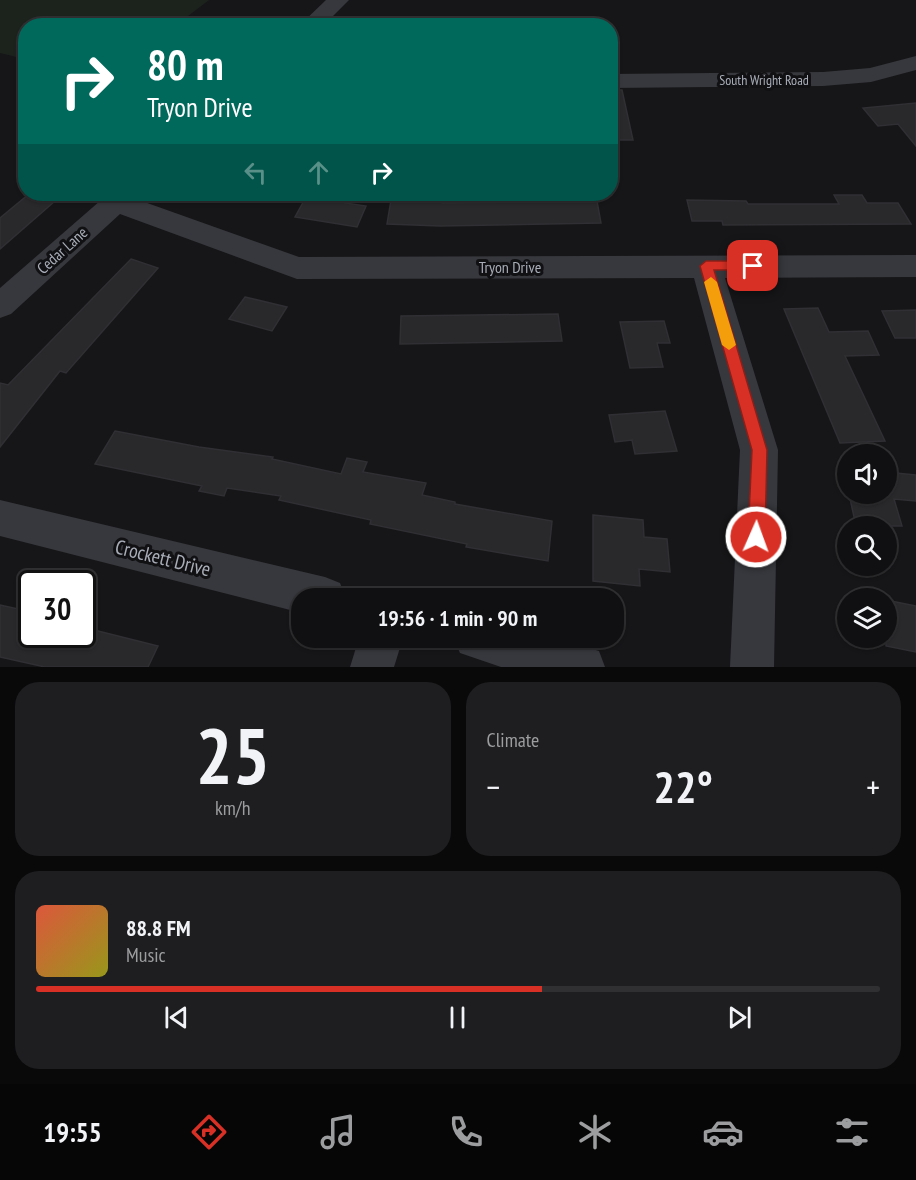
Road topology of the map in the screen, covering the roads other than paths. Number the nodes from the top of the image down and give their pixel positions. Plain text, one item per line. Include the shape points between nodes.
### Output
1 (338, 0) edge
2 (319, 18) edge
3 (916, 63) edge
4 (618, 81) edge
5 (117, 201) edge
6 (128, 201) edge
7 (706, 266) junction
8 (916, 266) edge
9 (0, 306) edge
10 (0, 518) edge
11 (291, 590) edge
12 (378, 648) edge
13 (512, 648) edge
14 (372, 667) edge
15 (583, 667) edge
16 (752, 667) edge

1 - 2 street
3 - 4 street, South Wright Road via 871,75 823,79
5 - 9 street, Cedar Lane
6 - 7 street, Tryon Drive via 297,268
7 - 8 street, Tryon Drive
7 - 16 street via 759,450
10 - 11 street, Crockett Drive
12 - 14 street
13 - 15 street

